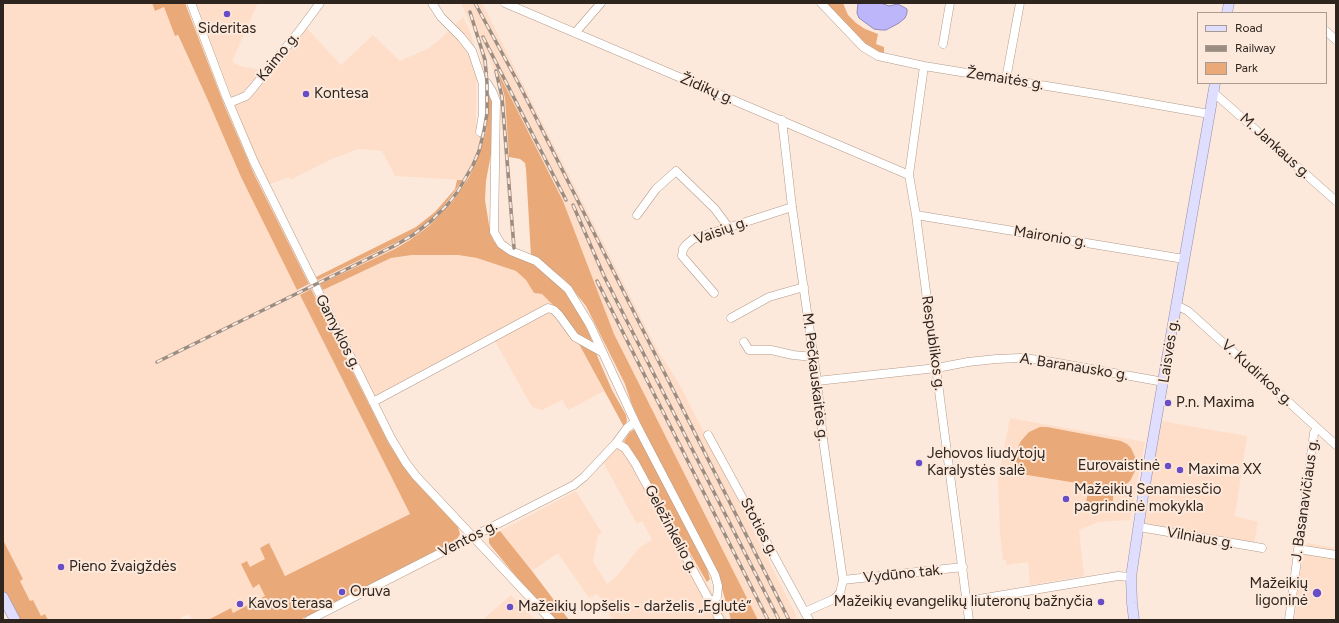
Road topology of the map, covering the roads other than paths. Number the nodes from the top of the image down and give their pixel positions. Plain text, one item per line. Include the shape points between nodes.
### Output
1 (191, 3) edge
2 (320, 3) edge
3 (432, 3) edge
4 (505, 3) edge
5 (601, 3) edge
6 (821, 3) edge
7 (950, 3) edge
8 (1020, 3) edge
9 (575, 33) junction
10 (1327, 33) edge
11 (1336, 40) edge
12 (943, 44) dead end
13 (924, 66) junction
14 (1006, 79) junction
15 (483, 84) junction
16 (1214, 87) edge
17 (229, 103) junction
18 (1210, 114) junction
19 (782, 120) junction
20 (480, 132) dead end
21 (909, 175) junction
22 (1336, 201) edge
23 (792, 207) junction
24 (637, 215) dead end
25 (916, 215) junction
26 (729, 228) junction
27 (1184, 260) junction
28 (804, 287) junction
29 (714, 293) dead end
30 (1176, 305) junction
31 (731, 318) dead end
32 (744, 342) dead end
33 (603, 353) junction
34 (813, 357) junction
35 (937, 368) junction
36 (817, 381) junction
37 (1164, 382) junction
38 (373, 402) junction
39 (636, 422) junction
40 (1317, 428) junction
41 (708, 435) dead end
42 (616, 444) junction
43 (1336, 445) edge
44 (1139, 527) junction
45 (472, 536) junction
46 (1262, 548) dead end
47 (1298, 548) junction
48 (1336, 555) edge
49 (963, 567) junction
50 (1131, 577) junction
51 (843, 580) junction
52 (3, 597) edge
53 (967, 601) junction
54 (711, 603) junction
55 (807, 616) edge
56 (15, 620) edge
57 (309, 620) edge
58 (551, 620) edge
59 (720, 620) edge
60 (969, 620) edge
61 (1134, 620) edge
62 (1289, 620) edge

1 - 17 street, Gamyklos g.
2 - 17 street, Kaimo g. via 246,96
3 - 15 street via 441,17 472,51
4 - 9 street, Židikų g.
5 - 9 street
6 - 13 street, Žemaitės g. via 863,47 878,56
7 - 12 street
8 - 14 street
9 - 19 street, Židikų g.
10 - 11 street
13 - 14 street, Žemaitės g.
13 - 21 street, Respublikos g.
14 - 18 street, Žemaitės g.
15 - 20 street
15 - 33 street via 487,83 496,101 494,232 501,244 536,261 568,289 590,325
16 - 18 main road, Laisvės g.
16 - 22 street, M. Jankaus g.
17 - 38 street, Gamyklos g. via 257,169
18 - 27 main road, Laisvės g.
19 - 21 street, Židikų g.
19 - 23 street, M. Pečkauskaitės g.
21 - 25 street, Respublikos g.
23 - 26 street, Vaisių g.
23 - 28 street, M. Pečkauskaitės g.
24 - 26 street via 656,189 676,171 715,209
25 - 27 street, Maironio g.
25 - 35 street, Respublikos g.
26 - 29 street, Vaisių g. via 694,239 683,249 682,256
27 - 30 main road, Laisvės g.
28 - 31 street via 769,297
28 - 34 street, M. Pečkauskaitės g.
30 - 37 main road, Laisvės g.
30 - 40 street, V. Kudirkos g. via 1188,311
32 - 34 street via 748,350 771,350
33 - 38 street via 575,337 559,315 548,308
33 - 39 street
34 - 36 street, M. Pečkauskaitės g.
35 - 36 street, A. Baranausko g.
35 - 37 street, A. Baranausko g. via 996,358 1020,358
35 - 49 street, Respublikos g.
36 - 51 street, M. Pečkauskaitės g.
37 - 44 main road, Laisvės g.
38 - 45 street, Gamyklos g. via 406,463
39 - 42 street, Ventos g. via 627,428
39 - 54 street via 715,575 717,597
40 - 43 street, V. Kudirkos g.
40 - 47 street, J. Basanavičiaus g. via 1314,433
41 - 55 street, Stoties g.
42 - 45 street, Ventos g. via 574,485
42 - 54 street, Geležinkelio g. via 625,448 635,463
44 - 46 street, Vilniaus g.
44 - 50 main road, Laisvės g.
45 - 57 street, Ventos g.
45 - 58 street, Gamyklos g.
47 - 48 street
47 - 62 street, J. Basanavičiaus g.
49 - 51 street, Vydūno tak.
49 - 53 street, Respublikos g.
50 - 53 street via 1118,576
50 - 61 main road, Laisvės g.
51 - 55 street via 840,594
52 - 56 main road
53 - 60 street, Respublikos g.
54 - 59 street, Geležinkelio g.

